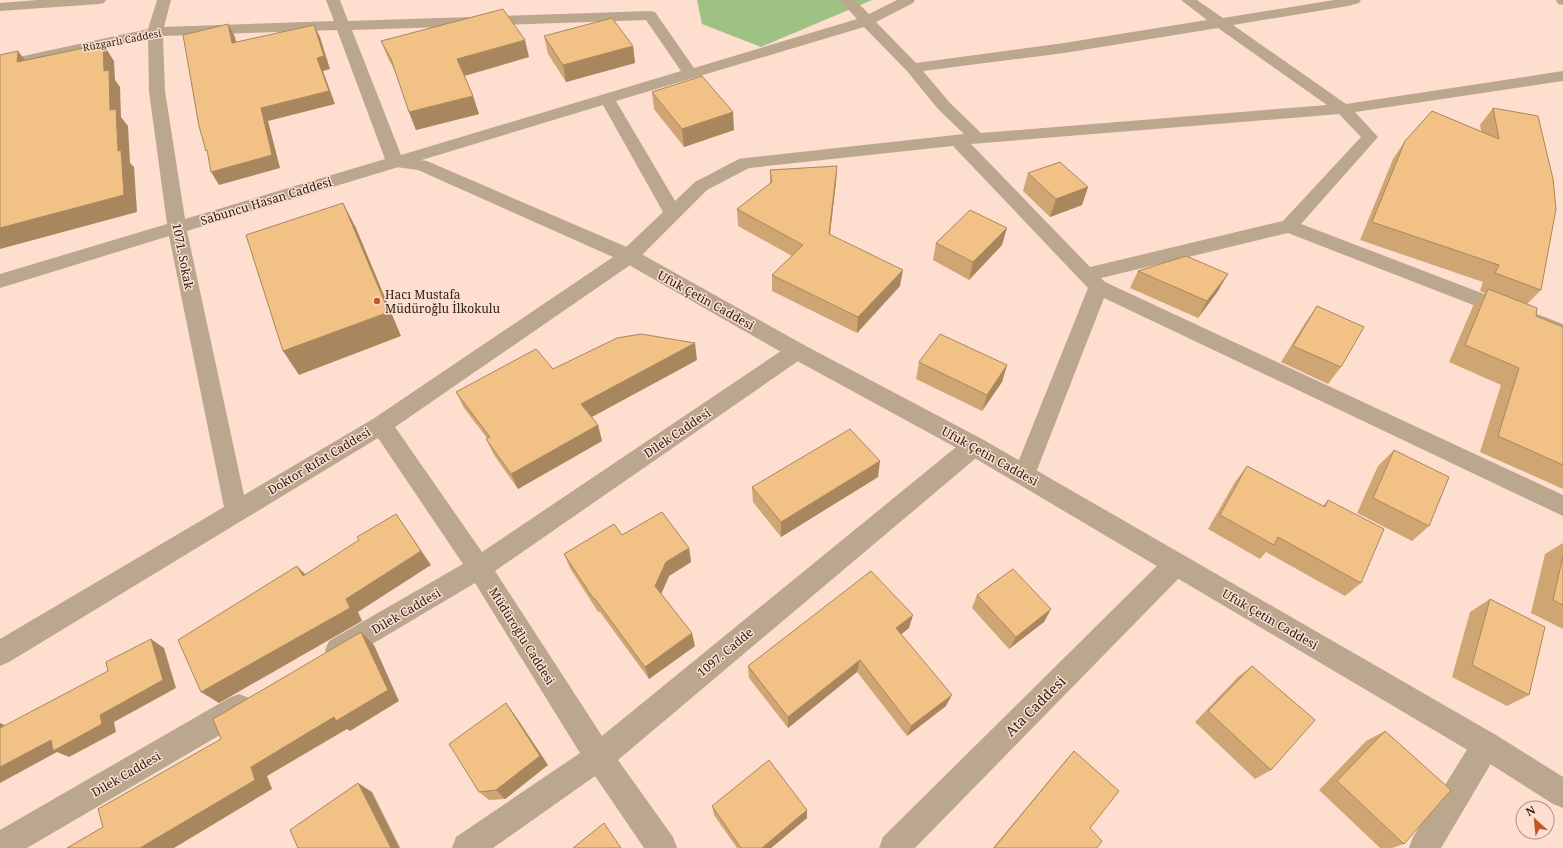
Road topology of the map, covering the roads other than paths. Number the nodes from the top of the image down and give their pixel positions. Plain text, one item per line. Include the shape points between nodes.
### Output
1 (99, 0) edge
2 (164, 0) edge
3 (333, 0) edge
4 (847, 0) edge
5 (908, 0) edge
6 (1188, 0) edge
7 (1354, 0) edge
8 (0, 7) edge
9 (867, 21) junction
10 (1220, 23) junction
11 (342, 24) junction
12 (155, 32) junction
13 (0, 66) edge
14 (912, 68) junction
15 (691, 74) junction
16 (1563, 76) edge
17 (606, 99) junction
18 (1343, 109) junction
19 (978, 139) junction
20 (957, 140) junction
21 (395, 162) junction
22 (673, 213) junction
23 (1289, 226) junction
24 (177, 228) junction
25 (629, 256) junction
26 (0, 281) edge
27 (1092, 281) junction
28 (1563, 332) edge
29 (798, 351) junction
30 (380, 424) junction
31 (974, 446) junction
32 (1024, 474) junction
33 (1563, 506) edge
34 (236, 510) junction
35 (1176, 564) junction
36 (479, 568) junction
37 (0, 653) edge
38 (322, 660) edge
39 (260, 696) edge
40 (1486, 745) junction
41 (599, 756) junction
42 (1563, 794) edge
43 (0, 847) edge
44 (467, 848) edge
45 (662, 848) edge
46 (894, 848) edge
47 (1424, 848) edge

1 - 8 street
2 - 12 street, 1071. Sokak
3 - 11 street
4 - 9 street
5 - 9 street, Sabuncu Hasan Caddesi
6 - 10 street
7 - 10 street
9 - 14 street
9 - 15 street, Sabuncu Hasan Caddesi
10 - 14 street via 1064,48
10 - 18 street
11 - 12 street, Rüzgarlı Caddesi
11 - 15 street, Rüzgarlı Caddesi via 650,15
11 - 21 street
12 - 13 street, Rüzgarlı Caddesi
12 - 24 street, 1071. Sokak via 157,91
14 - 19 street via 944,106
15 - 17 street, Sabuncu Hasan Caddesi
16 - 18 street, Doktor Rıfat Caddesi
17 - 21 street, Sabuncu Hasan Caddesi
17 - 22 street
18 - 19 street, Doktor Rıfat Caddesi
18 - 23 street via 1370,137
19 - 20 street, Doktor Rıfat Caddesi
20 - 22 street, Doktor Rıfat Caddesi via 745,163 701,186
20 - 27 street
21 - 24 street, Sabuncu Hasan Caddesi
21 - 25 street, Ufuk Çetin Caddesi via 421,165
22 - 25 street, Doktor Rıfat Caddesi
23 - 27 street
23 - 28 street
24 - 26 street, Sabuncu Hasan Caddesi
24 - 34 street, 1071. Sokak
25 - 29 street, Ufuk Çetin Caddesi
25 - 30 street, Doktor Rıfat Caddesi
27 - 32 street
27 - 33 street
29 - 31 street, Ufuk Çetin Caddesi
29 - 36 street, Dilek Caddesi
30 - 34 street, Doktor Rıfat Caddesi
30 - 36 street, Müdüroğlu Caddesi
31 - 32 street, Ufuk Çetin Caddesi
31 - 41 street, 1097. Cadde
32 - 35 street, Ufuk Çetin Caddesi
34 - 37 street, Doktor Rıfat Caddesi
35 - 40 street, Ufuk Çetin Caddesi
35 - 46 street, Ata Caddesi
36 - 38 street, Dilek Caddesi
36 - 41 street, Müdüroğlu Caddesi
39 - 43 street, Dilek Caddesi
40 - 42 street, Ufuk Çetin Caddesi
40 - 47 street
41 - 44 street, 1097. Cadde
41 - 45 street, Müdüroğlu Caddesi

